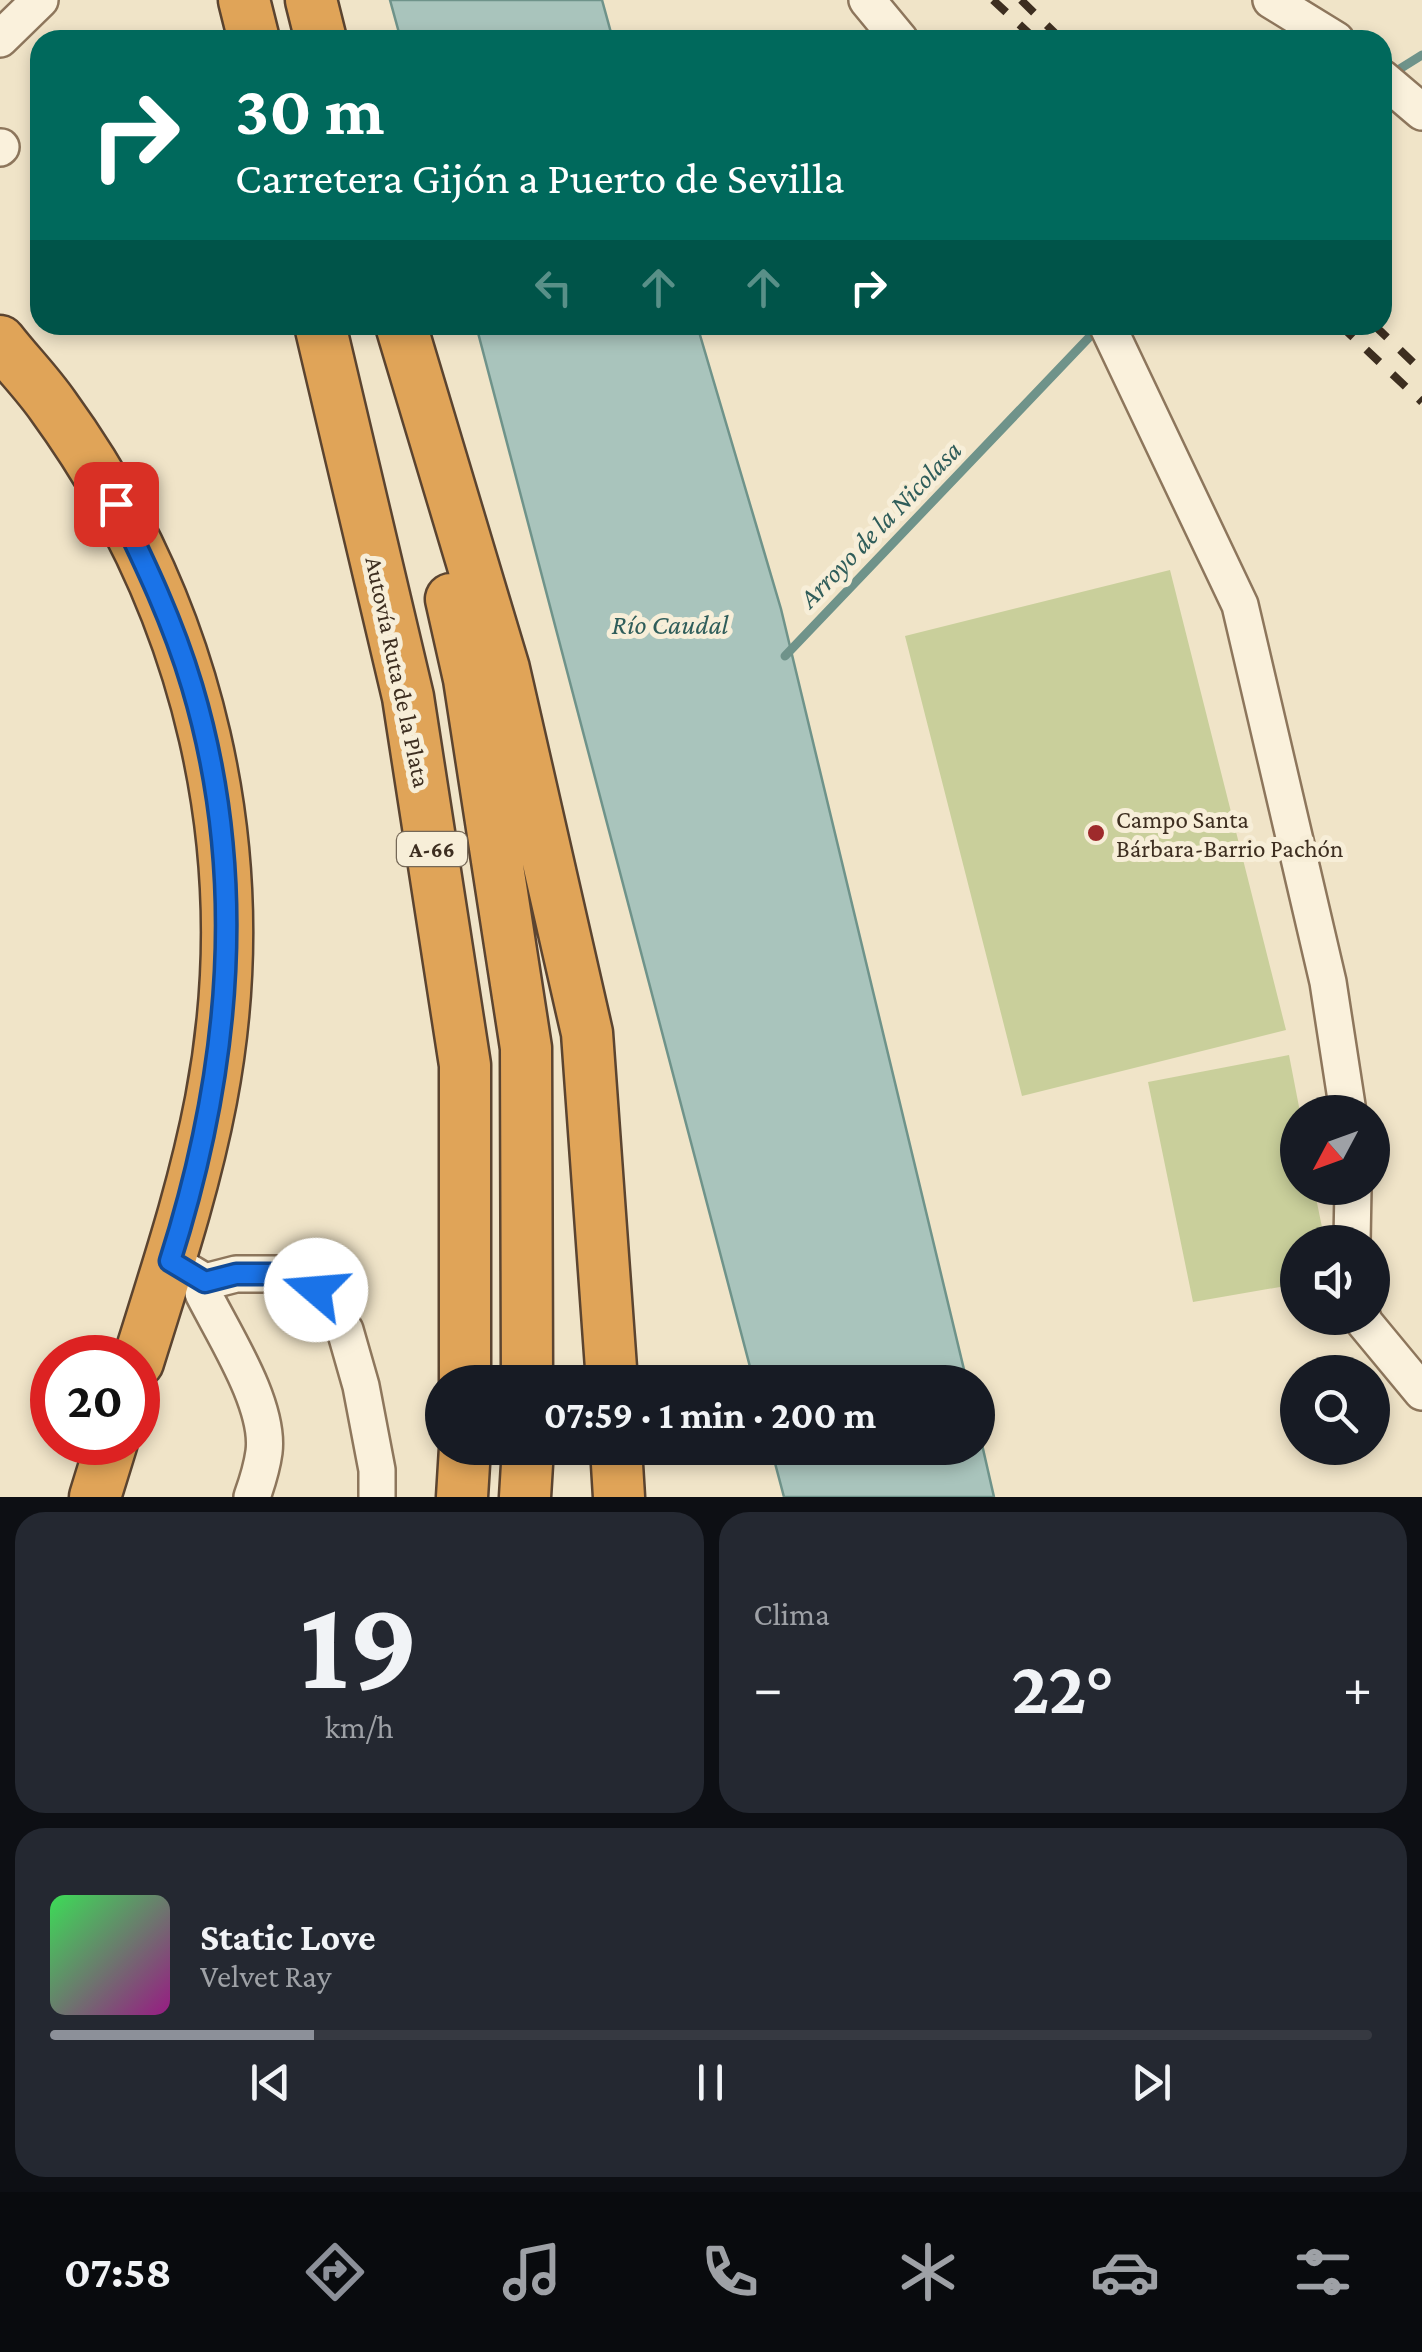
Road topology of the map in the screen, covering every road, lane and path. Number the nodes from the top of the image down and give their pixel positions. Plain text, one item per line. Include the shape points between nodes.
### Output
1 (244, 0) edge
2 (311, 0) edge
3 (867, 0) edge
4 (1271, 0) edge
5 (27, 3) edge
6 (252, 30) edge
7 (318, 30) edge
8 (892, 30) edge
9 (1320, 30) edge
10 (0, 38) edge
11 (0, 315) edge
12 (322, 335) edge
13 (389, 335) edge
14 (405, 335) edge
15 (1111, 335) edge
16 (0, 341) edge
17 (53, 406) junction
18 (1345, 1095) edge
19 (187, 1272) junction
20 (153, 1335) edge
21 (1375, 1335) edge
22 (465, 1365) edge
23 (528, 1365) edge
24 (611, 1365) edge
25 (1422, 1392) edge
26 (105, 1465) edge
27 (464, 1465) edge
28 (527, 1465) edge
29 (617, 1465) edge
30 (95, 1497) edge
31 (252, 1497) edge
32 (377, 1497) edge
33 (462, 1497) edge
34 (525, 1497) edge
35 (620, 1497) edge

1 - 6 highway
2 - 7 highway
3 - 8 street
4 - 9 street
5 - 10 street
11 - 17 street
12 - 22 highway, Autovía Ruta de la Plata / A-66 via 408,697 466,1065
13 - 23 highway, A-66 via 469,679 526,1048
14 - 24 highway via 504,669 588,1034
15 - 18 street via 1240,606 1328,982
16 - 17 highway
17 - 19 highway via 116,504 158,590 214,774 225,858 224,1013 186,1212
19 - 20 highway
19 - 31 street via 248,1380 264,1431
19 - 32 street via 277,1274 316,1290 345,1330 362,1386
21 - 25 street
26 - 30 highway
27 - 33 highway
28 - 34 highway
29 - 35 highway

